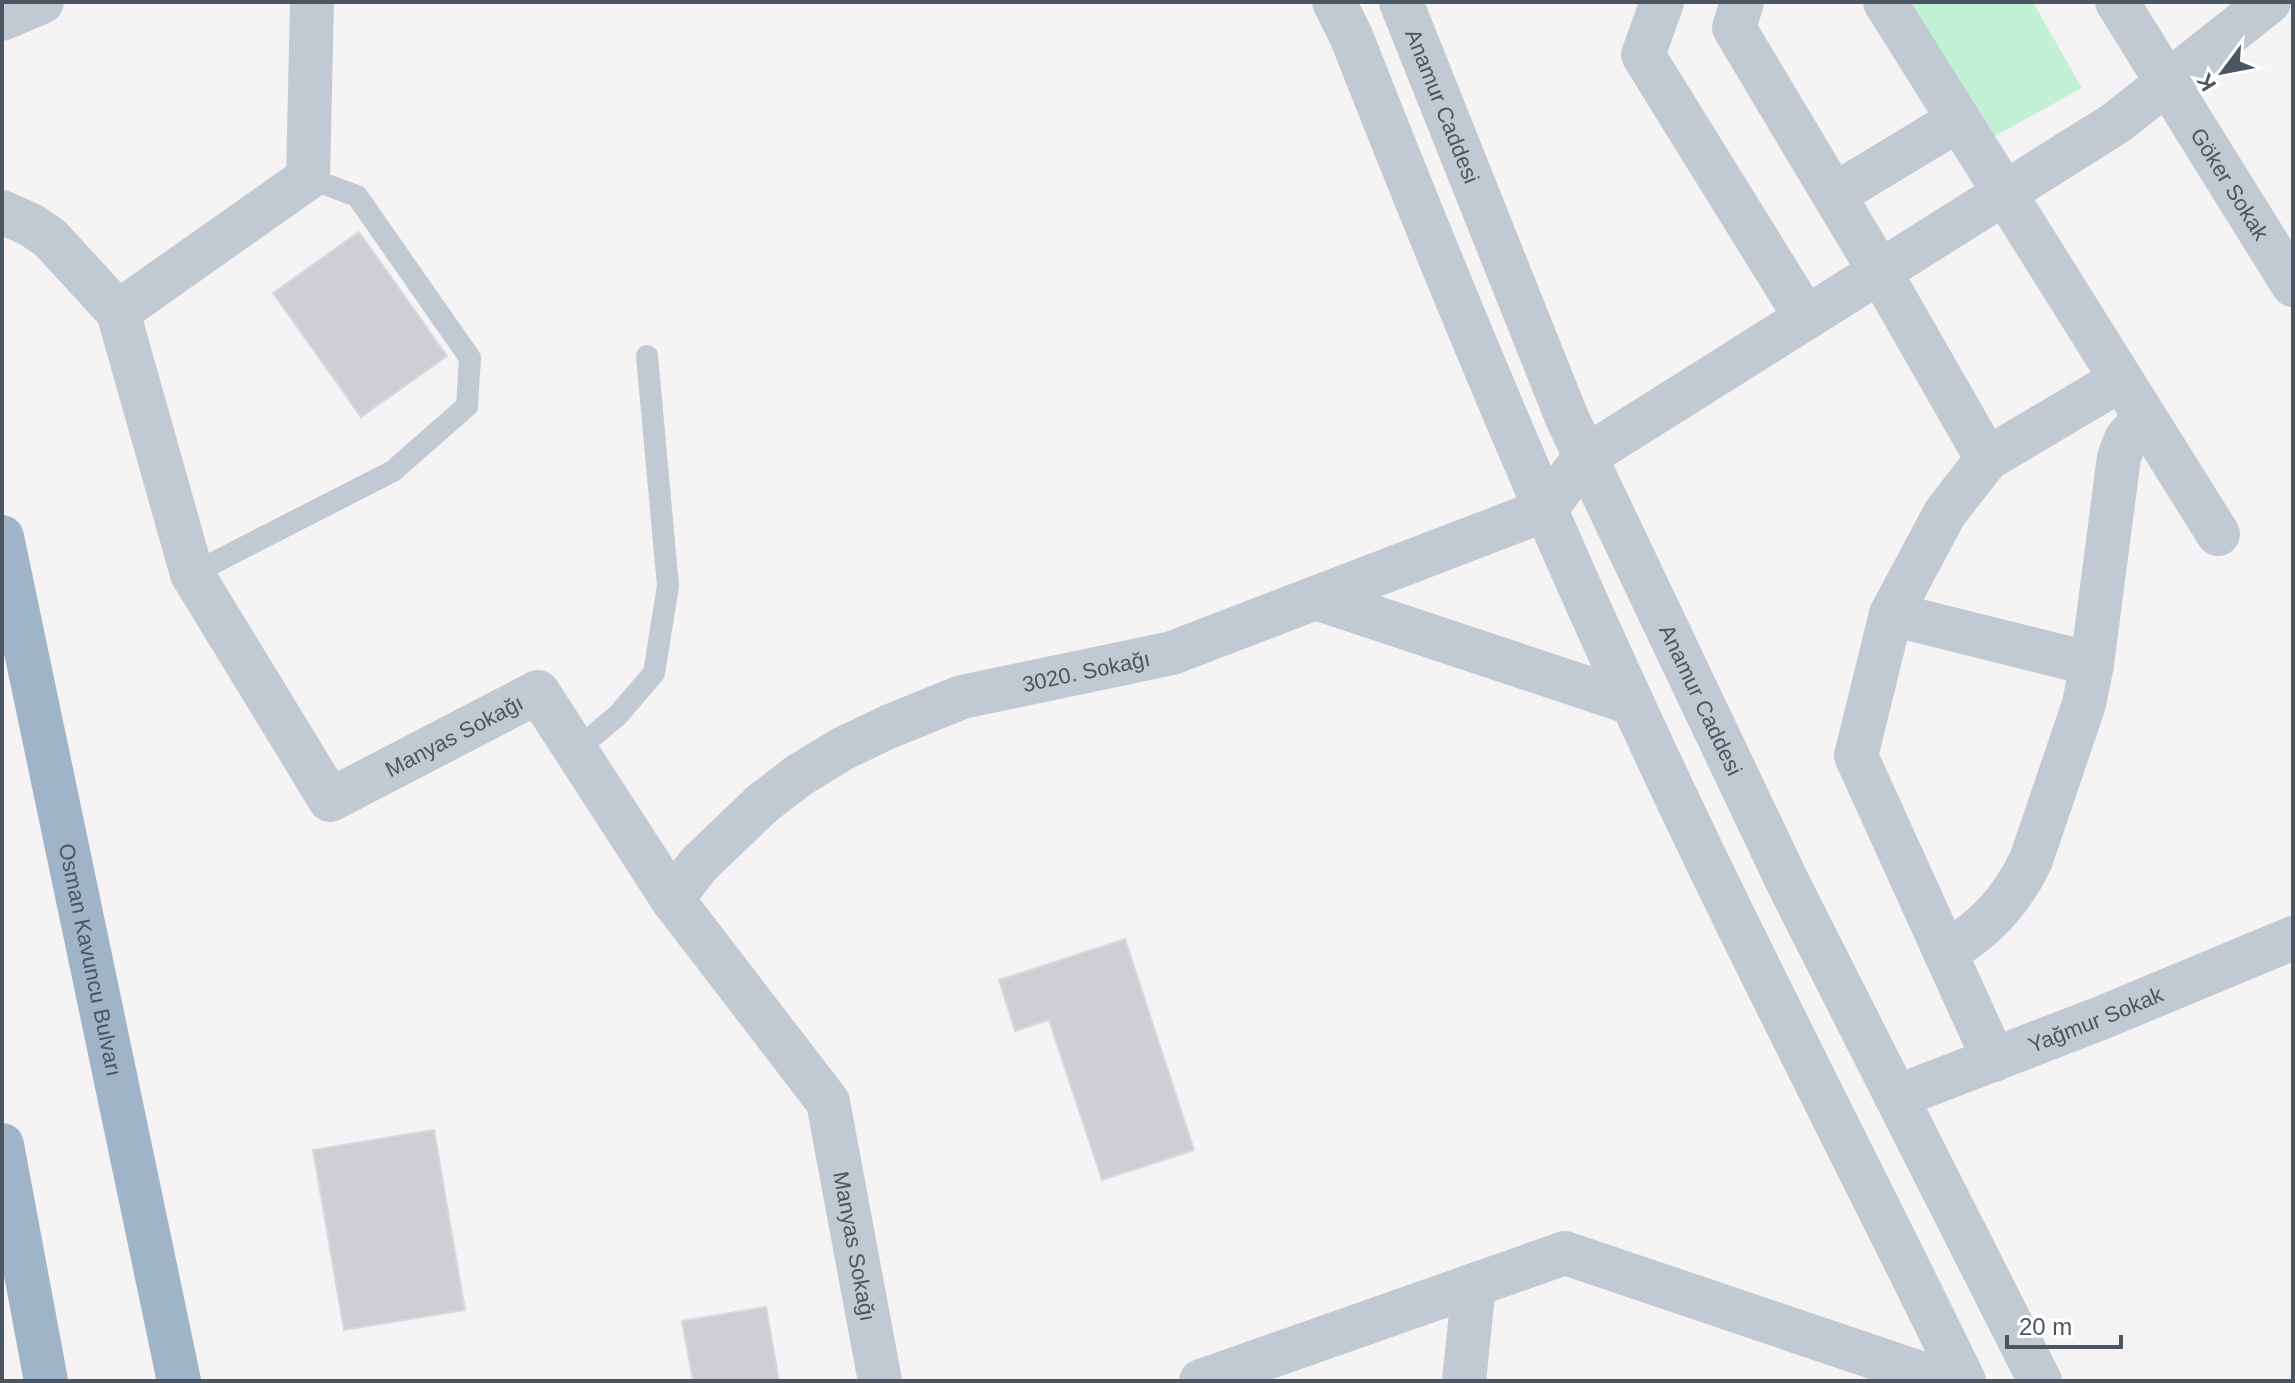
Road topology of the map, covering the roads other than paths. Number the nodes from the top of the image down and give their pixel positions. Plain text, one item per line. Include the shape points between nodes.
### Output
1 (42, 2) edge
2 (312, 2) edge
3 (1334, 2) edge
4 (1401, 2) edge
5 (1662, 2) edge
6 (1742, 2) edge
7 (1885, 2) edge
8 (2117, 2) edge
9 (2269, 2) edge
10 (2, 19) edge
11 (2169, 84) junction
12 (1958, 120) junction
13 (308, 178) junction
14 (2003, 193) junction
15 (1834, 195) junction
16 (2, 212) edge
17 (1880, 272) junction
18 (2293, 285) edge
19 (118, 312) junction
20 (1806, 318) junction
21 (647, 356) dead end
22 (2120, 380) junction
23 (2144, 418) junction
24 (1585, 457) junction
25 (1987, 459) junction
26 (1545, 510) junction
27 (2218, 534) dead end
28 (2, 537) edge
29 (192, 574) junction
30 (1316, 598) junction
31 (1891, 614) junction
32 (2092, 664) junction
33 (1632, 703) junction
34 (576, 750) junction
35 (672, 899) junction
36 (2293, 938) edge
37 (1945, 953) junction
38 (1994, 1060) junction
39 (1896, 1097) junction
40 (2, 1145) edge
41 (1474, 1285) junction
42 (46, 1381) edge
43 (179, 1381) edge
44 (880, 1381) edge
45 (1201, 1381) edge
46 (1464, 1381) edge
47 (1944, 1381) edge
48 (1964, 1381) edge
49 (2040, 1381) edge

1 - 10 street
2 - 13 street
3 - 26 street
4 - 24 street, Anamur Caddesi
5 - 20 street via 1643,55
6 - 15 street via 1734,28
7 - 12 street
8 - 11 street, Göker Sokak
9 - 11 street
11 - 14 street
11 - 18 street, Göker Sokak
12 - 14 street
12 - 15 street
13 - 19 street
13 - 29 lane via 357,196 366,208 470,358 467,406 393,471
14 - 17 street
14 - 22 street
15 - 17 street
16 - 19 street, Manyas Sokağı via 50,238
17 - 20 street
17 - 25 street
19 - 29 street, Manyas Sokağı
20 - 24 street
21 - 34 lane via 668,586 654,673 618,715
22 - 23 street
22 - 25 street
23 - 27 street
23 - 32 street via 2119,457
24 - 26 street
24 - 39 street, Anamur Caddesi
25 - 31 street via 1945,513
26 - 30 street, 3020. Sokağı
26 - 33 street
28 - 43 highway, Osman Kavuncu Bulvarı
29 - 34 street, Manyas Sokağı via 330,800 538,692
30 - 33 street
30 - 35 street, 3020. Sokağı via 1172,653 962,697 888,727 842,749 763,803 699,864
31 - 32 street
31 - 37 street via 1856,756
32 - 37 street via 2084,704 2021,882 1993,919
33 - 48 street
34 - 35 street, Manyas Sokağı
35 - 44 street, Manyas Sokağı via 828,1102
36 - 38 street, Yağmur Sokak
37 - 38 street
38 - 39 street, Yağmur Sokak
39 - 49 street, Anamur Caddesi
40 - 42 highway
41 - 45 street
41 - 46 street
41 - 47 street via 1565,1253

